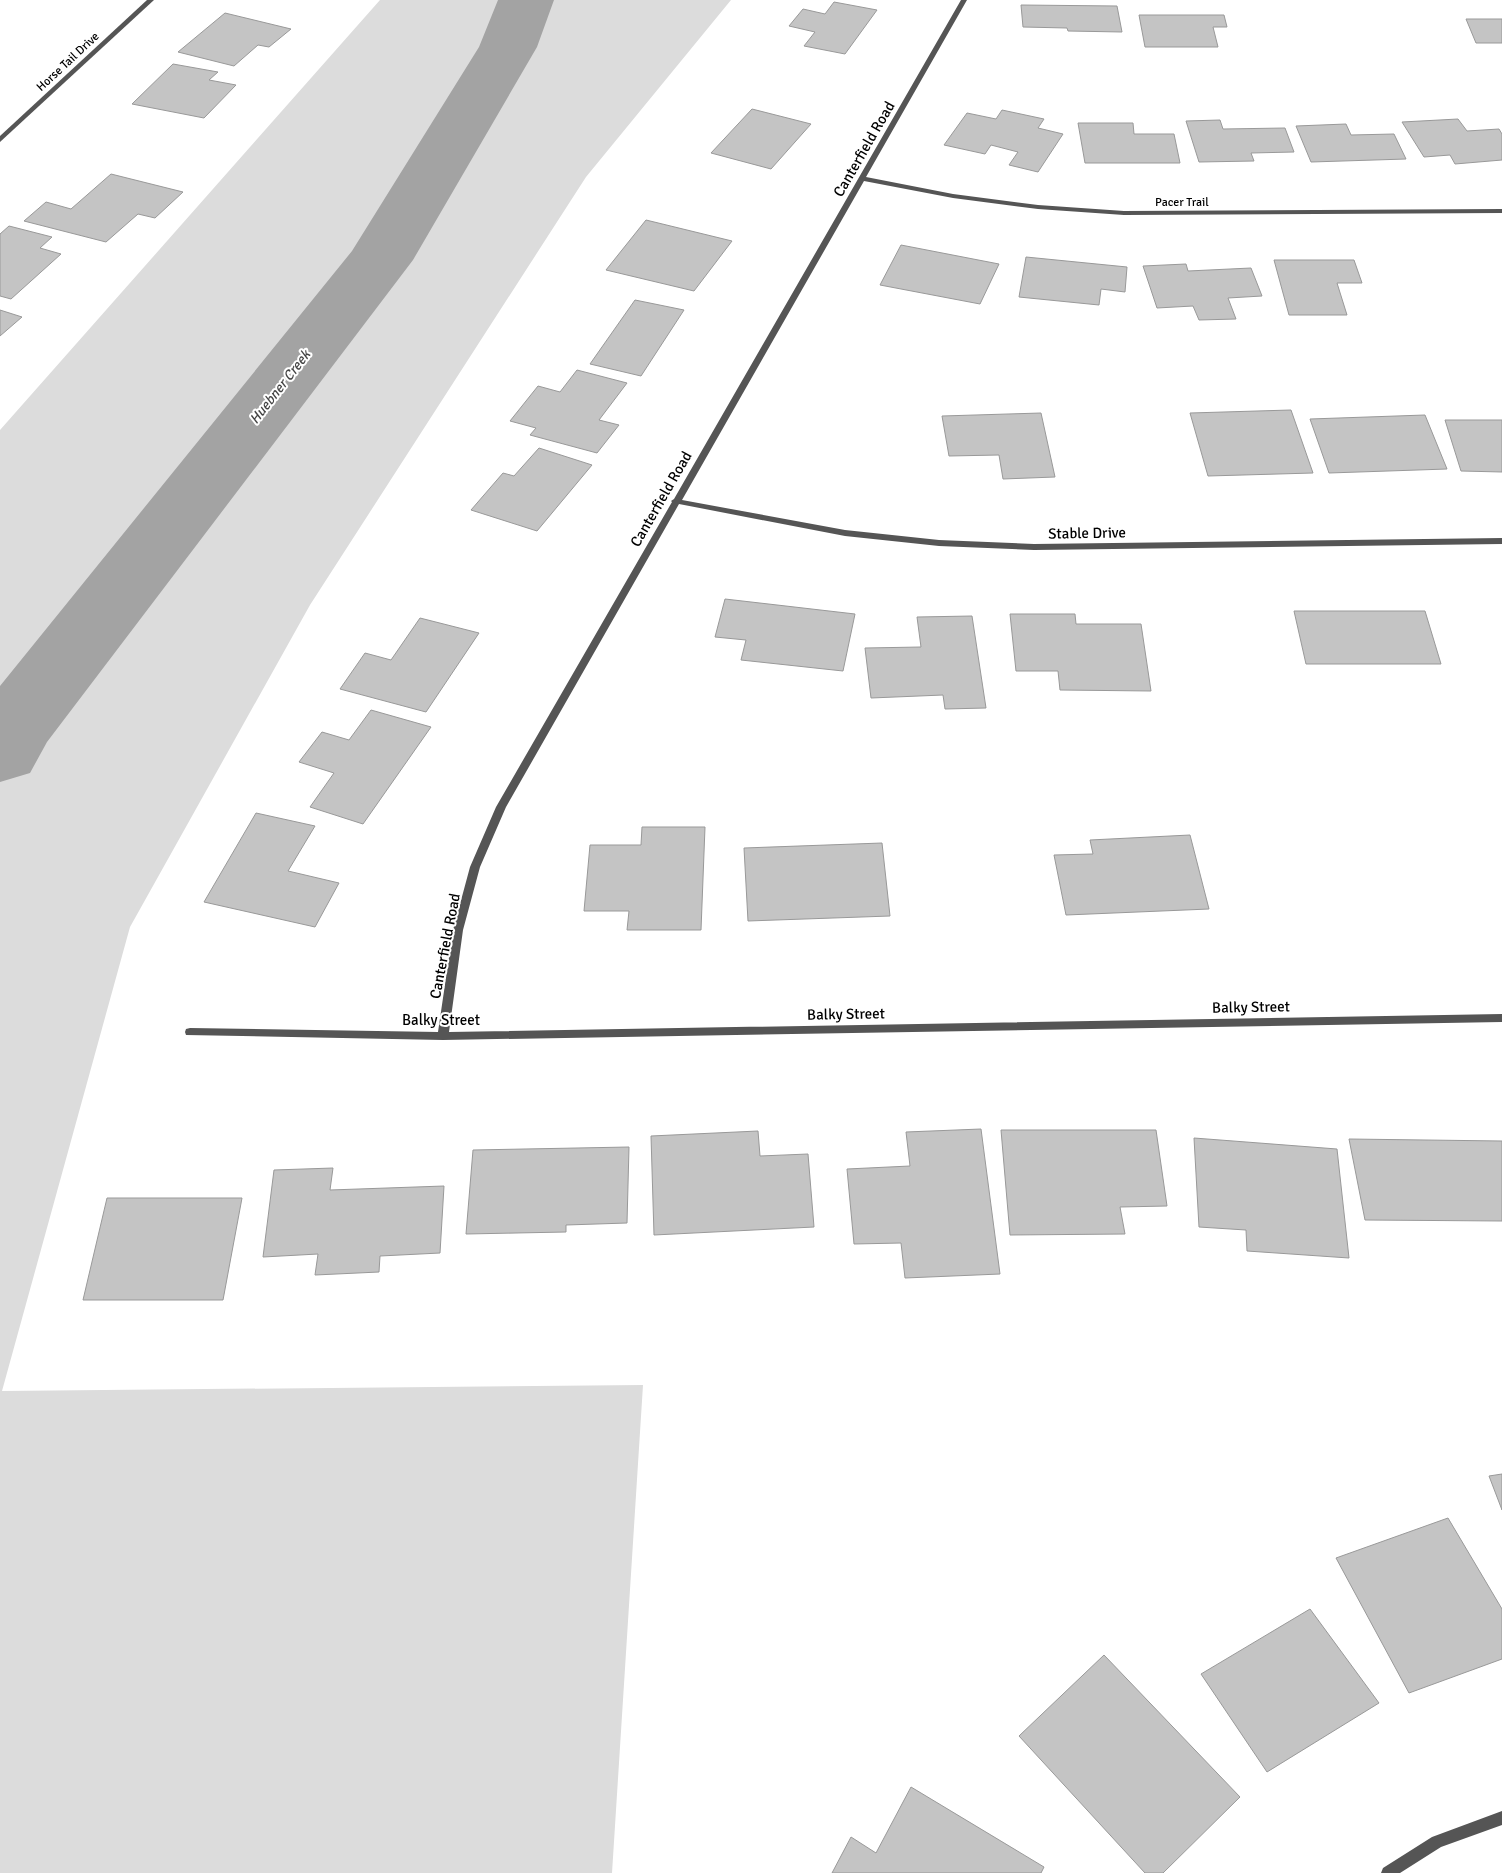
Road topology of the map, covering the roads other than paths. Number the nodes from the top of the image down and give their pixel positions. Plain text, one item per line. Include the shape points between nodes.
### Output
1 (151, 0) edge
2 (964, 0) edge
3 (0, 140) edge
4 (864, 179) junction
5 (1502, 211) edge
6 (675, 501) junction
7 (1502, 541) edge
8 (1502, 1018) edge
9 (190, 1032) dead end
10 (443, 1036) junction
11 (1502, 1818) edge
12 (1388, 1873) edge

1 - 3 street, Horse Tail Drive
2 - 4 street, Canterfield Road
4 - 5 street, Pacer Trail via 953,196 1038,207 1124,213
4 - 6 street, Canterfield Road
6 - 7 street, Stable Drive via 845,533 949,544 1034,548
6 - 10 street, Canterfield Road via 501,807 475,867 458,930
8 - 10 street, Balky Street
9 - 10 street, Balky Street
11 - 12 street via 1437,1842

